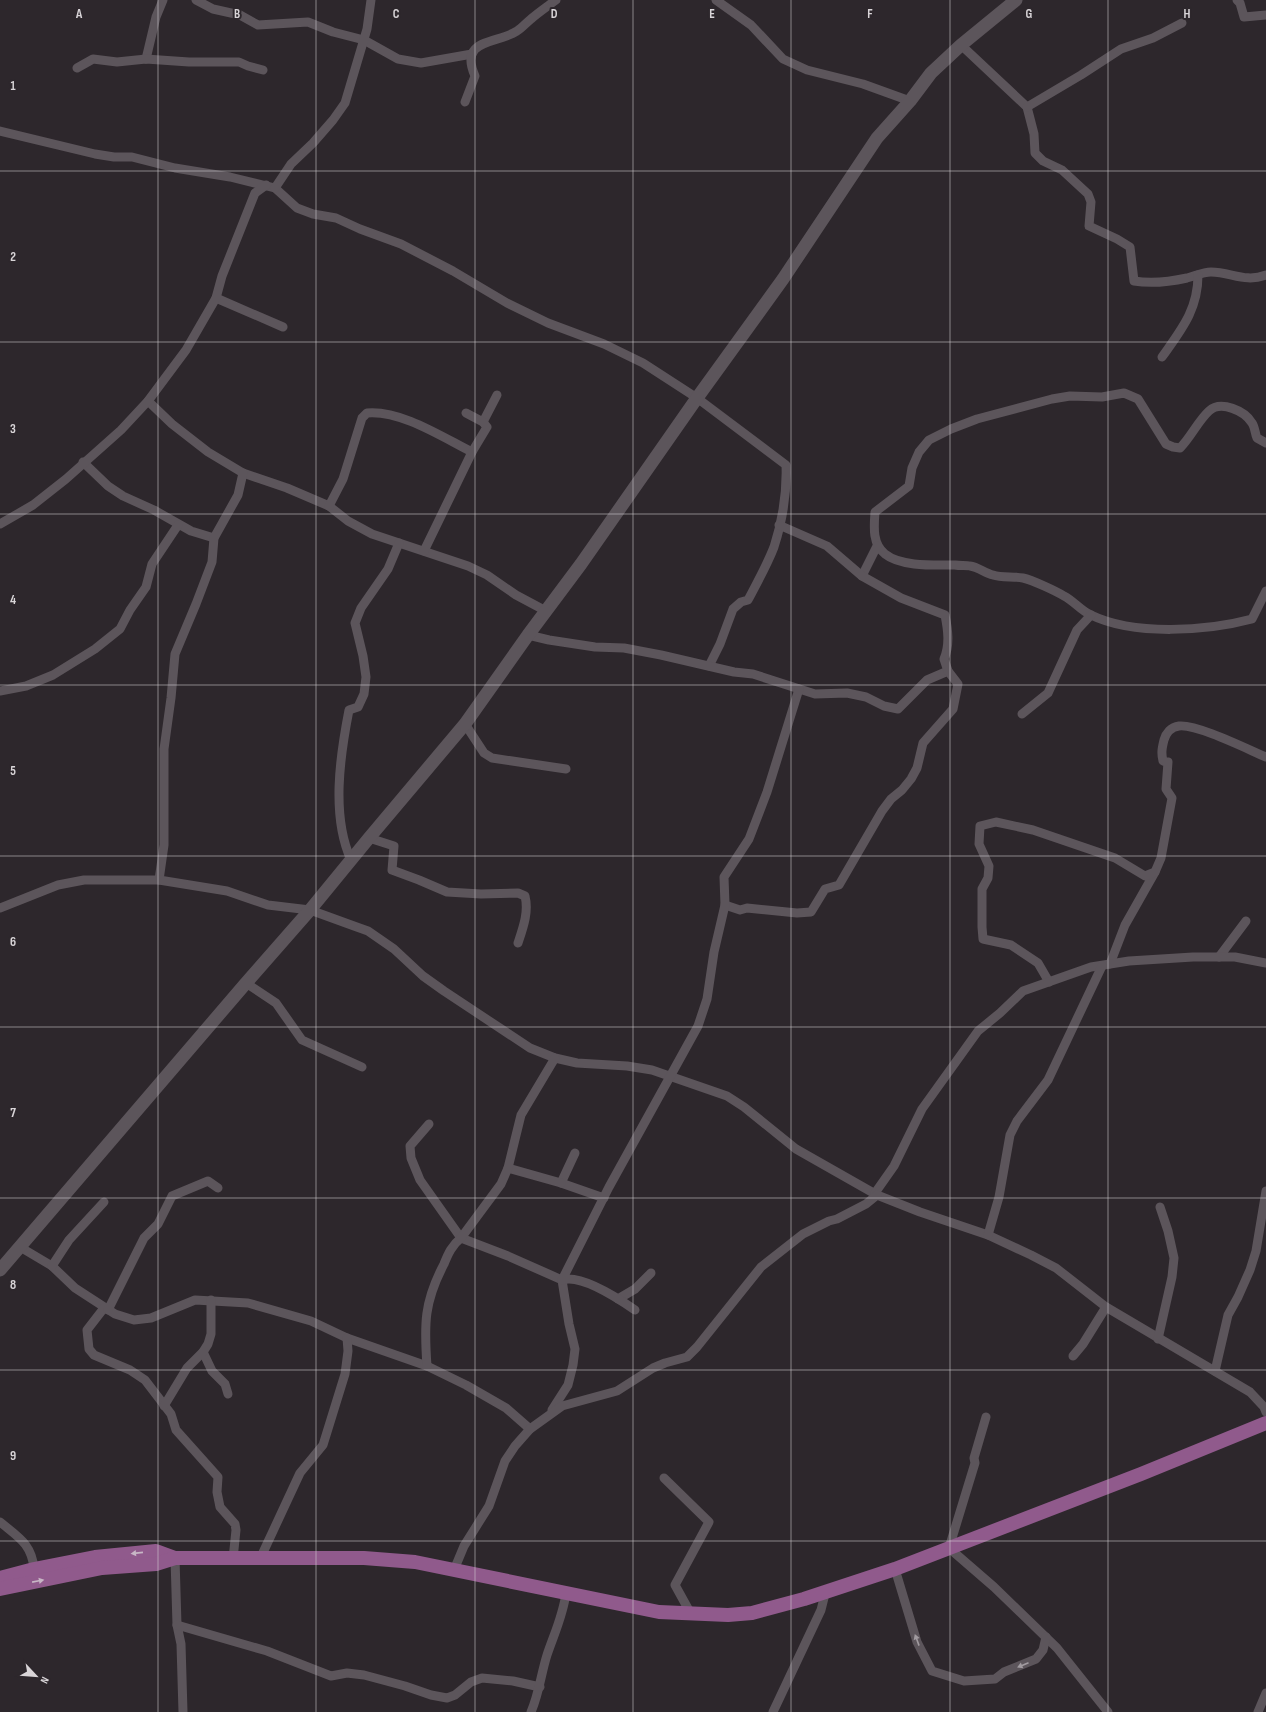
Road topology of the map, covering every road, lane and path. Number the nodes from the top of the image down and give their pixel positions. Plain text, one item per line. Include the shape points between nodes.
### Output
1 (163, 0) edge
2 (196, 0) edge
3 (371, 0) edge
4 (556, 0) edge
5 (716, 0) edge
6 (1016, 0) edge
7 (1237, 0) edge
8 (1266, 15) edge
9 (1182, 23) dead end
10 (364, 40) junction
11 (961, 45) junction
12 (472, 54) junction
13 (146, 59) junction
14 (77, 68) dead end
15 (263, 70) dead end
16 (910, 101) junction
17 (465, 102) dead end
18 (1027, 107) junction
19 (0, 131) edge
20 (250, 181) junction
21 (271, 187) junction
22 (255, 194) junction
23 (1266, 274) edge
24 (1198, 275) junction
25 (216, 298) junction
26 (283, 327) dead end
27 (1162, 357) dead end
28 (497, 395) dead end
29 (697, 398) junction
30 (148, 401) junction
31 (466, 413) dead end
32 (483, 422) junction
33 (1266, 443) edge
34 (472, 452) junction
35 (83, 462) junction
36 (243, 473) junction
37 (329, 506) junction
38 (0, 524) edge
39 (178, 525) junction
40 (779, 525) junction
41 (214, 538) junction
42 (399, 543) junction
43 (877, 546) junction
44 (424, 551) junction
45 (862, 576) junction
46 (1266, 591) edge
47 (546, 611) junction
48 (1091, 615) junction
49 (528, 635) junction
50 (709, 666) junction
51 (948, 671) junction
52 (799, 689) junction
53 (0, 691) edge
54 (1022, 714) dead end
55 (465, 724) junction
56 (1266, 756) edge
57 (566, 769) dead end
58 (369, 838) junction
59 (351, 860) junction
60 (1155, 872) junction
61 (159, 880) junction
62 (725, 905) junction
63 (0, 908) edge
64 (310, 910) junction
65 (1246, 921) dead end
66 (518, 943) dead end
67 (1219, 957) junction
68 (1266, 964) edge
69 (1106, 965) junction
70 (246, 982) junction
71 (1049, 982) junction
72 (555, 1058) junction
73 (362, 1068) dead end
74 (670, 1076) junction
75 (429, 1124) dead end
76 (575, 1153) dead end
77 (508, 1168) junction
78 (561, 1183) junction
79 (218, 1188) dead end
80 (1266, 1191) edge
81 (876, 1194) junction
82 (604, 1198) junction
83 (104, 1202) dead end
84 (1160, 1207) dead end
85 (1263, 1226) edge
86 (988, 1235) junction
87 (461, 1238) junction
88 (20, 1248) junction
89 (52, 1266) junction
90 (0, 1270) edge
91 (651, 1273) dead end
92 (562, 1280) junction
93 (618, 1299) junction
94 (211, 1300) junction
95 (1106, 1307) junction
96 (106, 1309) junction
97 (635, 1310) dead end
98 (347, 1338) junction
99 (1158, 1339) junction
100 (203, 1352) junction
101 (1073, 1356) dead end
102 (427, 1366) junction
103 (1215, 1371) junction
104 (228, 1394) dead end
105 (164, 1406) junction
106 (1266, 1412) edge
107 (550, 1413) junction
108 (986, 1417) dead end
109 (1266, 1423) edge
110 (530, 1429) junction
111 (1266, 1432) edge
112 (1141, 1474) junction
113 (664, 1478) dead end
114 (0, 1522) edge
115 (949, 1548) junction
116 (175, 1558) junction
117 (260, 1558) junction
118 (233, 1559) junction
119 (34, 1569) junction
120 (896, 1569) junction
121 (454, 1570) junction
122 (0, 1578) edge
123 (0, 1589) edge
124 (566, 1593) junction
125 (823, 1593) junction
126 (691, 1614) junction
127 (178, 1625) junction
128 (1046, 1637) junction
129 (540, 1687) junction
130 (1266, 1693) edge
131 (183, 1712) edge
132 (531, 1712) edge
133 (773, 1712) edge
134 (1108, 1712) edge
135 (1258, 1712) edge

1 - 13 street via 156,17
2 - 10 street via 213,9 240,15 258,25 308,22
3 - 10 street
4 - 12 street via 516,32 491,40 475,49
5 - 16 street via 751,25 783,59 807,70 863,84
6 - 11 main road
7 - 8 street via 1244,17
9 - 18 street via 1153,38 1121,49
10 - 12 street via 398,59 421,62
10 - 21 street via 345,103 333,120
11 - 16 main road via 931,73
11 - 18 street
12 - 17 street via 471,67 474,76
13 - 14 street via 117,62 93,59
13 - 15 street via 239,62
16 - 29 main road via 877,138 783,280
18 - 24 street via 1034,134 1035,153 1043,161 1062,170 1088,194 1091,202 1089,226 1130,247 1134,281 1147,284
19 - 20 street via 96,154 132,157 174,168
20 - 21 street
20 - 22 street
21 - 22 street
21 - 29 street via 297,208 336,218 401,244 548,323 604,344 643,363
22 - 25 street via 222,276
23 - 24 street via 1246,278 1213,272
24 - 27 street via 1195,302 1186,321
25 - 26 street
25 - 30 street via 186,350
28 - 32 street
29 - 40 street via 786,465 785,493
29 - 47 main road
30 - 35 street via 121,430
30 - 36 street via 208,452
31 - 32 street
32 - 34 street via 487,427
33 - 43 street via 1258,438 1253,424 1244,416 1229,407 1218,406 1209,411 1180,448 1173,447 1166,444 1138,399 1124,393 1102,397 1070,396 1052,399 976,419 929,440 919,452 912,468 909,486 875,512
34 - 37 street via 399,417 367,413 362,418 343,479
34 - 44 street
35 - 38 street via 33,505
35 - 39 street via 108,486
36 - 37 street
36 - 41 street via 238,495
37 - 42 street via 348,521 372,534
39 - 41 street
39 - 53 street via 152,564 146,586 120,629 95,649 53,675 26,686
40 - 45 street via 827,546
40 - 50 street via 774,547 748,600 740,602 733,609
41 - 61 street via 212,562 174,654 164,750 164,845
42 - 44 street
42 - 59 street via 388,569 361,608 355,623 366,677 364,694 358,707 349,710 343,742 339,805 344,844
43 - 45 street
43 - 48 street via 897,561 926,565 970,566 994,575 1024,578 1064,596
44 - 47 street via 487,575
45 - 51 street via 900,598 945,615 948,650 944,660
46 - 48 street via 1252,619 1225,626 1152,629 1110,622
47 - 49 main road
48 - 54 street via 1077,630 1048,693
49 - 50 street via 595,647 624,648
49 - 55 main road
50 - 52 street via 753,674
51 - 52 street via 927,680 898,710 866,697 847,693 815,694
51 - 62 street via 958,684 953,709 923,743 917,768 911,779 882,811 839,885 825,889 811,912 747,908 740,910
52 - 62 street via 767,792 749,839 724,877
55 - 57 street via 484,753 492,758
55 - 58 main road
56 - 60 street via 1198,728 1179,726 1169,730 1160,752 1163,761 1168,762 1166,789 1172,798 1161,858
58 - 59 main road
58 - 66 street via 394,846 392,870 447,892 518,893 525,896 527,905 524,927
59 - 64 main road
60 - 69 street
60 - 71 street via 1146,876 1116,858 1033,830 996,822 980,826 979,844 989,866 988,878 982,889 983,939 1011,945 1038,963
61 - 63 street via 84,880 58,885
61 - 64 street via 227,891 268,905
62 - 74 street via 698,1026
64 - 70 main road
64 - 72 street via 368,931 444,991 530,1048
65 - 67 street
67 - 68 street via 1235,957
67 - 69 street via 1193,956
69 - 71 street via 1091,967
69 - 86 street via 1048,1080 1017,1121 1010,1135 999,1197
70 - 73 street via 276,1004 302,1040
70 - 88 main road
71 - 81 street via 1023,991 978,1031 922,1109 894,1166
72 - 74 street via 577,1063 627,1066
72 - 77 street via 522,1115
74 - 81 street via 727,1096 796,1149
74 - 82 street
75 - 87 street via 410,1146 410,1158 420,1180
76 - 78 street
77 - 78 street
77 - 87 street via 501,1184
78 - 82 street
79 - 96 street via 208,1181 172,1196 158,1224 144,1238
80 - 85 street
81 - 86 street
81 - 107 street via 866,1204 803,1234 761,1267 687,1357 653,1368 617,1391 562,1406
82 - 92 street
83 - 89 street via 68,1240
84 - 99 street via 1174,1258
85 - 103 street via 1250,1270 1228,1315
86 - 95 street via 1056,1268
87 - 92 street
87 - 102 street via 454,1243 433,1284 426,1313
88 - 89 street
88 - 90 main road
89 - 96 street via 75,1288
91 - 93 street via 635,1289
92 - 93 street via 569,1278 589,1284
92 - 107 street via 568,1324 575,1348 568,1385
93 - 97 street
94 - 96 street via 195,1300 151,1318 134,1320
94 - 98 street via 248,1303 311,1321
94 - 100 street via 211,1334
95 - 99 street
95 - 101 street
96 - 105 street via 87,1330 89,1349 145,1380
98 - 102 street
98 - 117 street via 345,1374 324,1445 300,1473
99 - 103 street
100 - 104 street via 212,1371 225,1384
100 - 105 street via 187,1368
102 - 110 street via 466,1384 506,1408
103 - 106 street via 1250,1392
105 - 118 street via 171,1414 176,1430 218,1477 220,1507 235,1524
107 - 110 street
108 - 115 street
109 - 112 main road
110 - 121 street via 505,1461 489,1506 464,1546
111 - 112 main road via 1162,1472
112 - 115 main road
113 - 126 street via 709,1522 675,1585
114 - 119 street via 29,1548
115 - 120 main road
115 - 128 street
116 - 118 main road
116 -> 119 main road via 156,1551 95,1557
123 -> 116 main road via 102,1568 156,1564
116 - 127 street
117 - 118 main road
117 - 121 main road via 364,1558 415,1562
119 - 122 main road
120 - 125 main road
128 -> 120 street via 1043,1650 1036,1659 1004,1672 995,1679 964,1681 932,1671 917,1642
121 - 124 main road
124 - 126 main road via 659,1612
124 - 129 street
125 - 126 main road via 752,1613
125 - 133 street via 821,1610
127 - 129 street via 267,1651 331,1676 347,1672 364,1675 447,1698 482,1678
127 - 131 street
128 - 134 street
129 - 132 street
130 - 135 street

